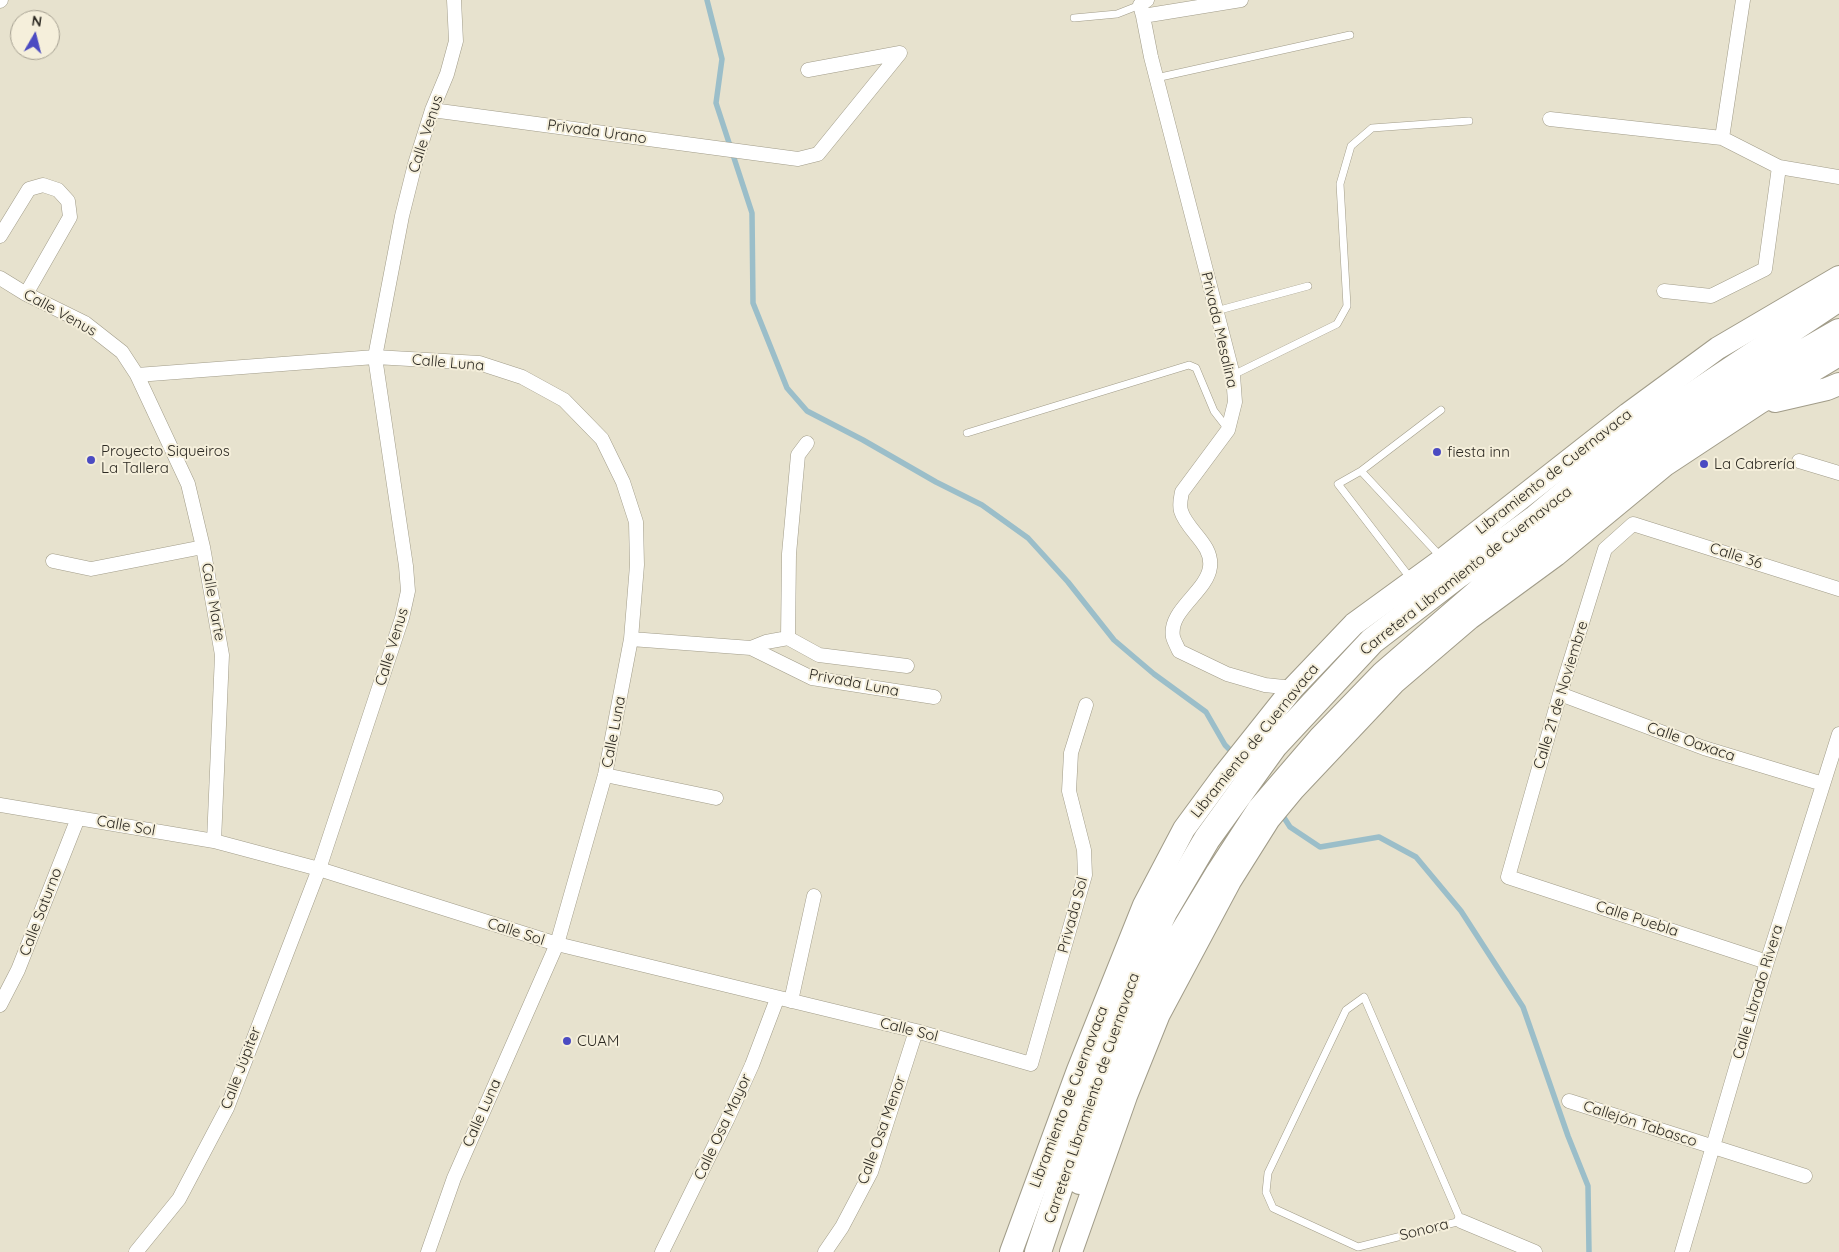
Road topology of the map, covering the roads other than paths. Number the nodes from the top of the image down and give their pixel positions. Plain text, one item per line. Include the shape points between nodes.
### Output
1 (454, 0) edge
2 (1241, 0) edge
3 (1743, 0) edge
4 (1143, 7) edge
5 (1074, 18) dead end
6 (1350, 35) dead end
7 (808, 70) dead end
8 (1156, 78) junction
9 (432, 110) junction
10 (1550, 119) dead end
11 (1469, 121) dead end
12 (1722, 138) junction
13 (1779, 167) junction
14 (1839, 177) edge
15 (0, 236) edge
16 (1839, 260) edge
17 (1839, 277) edge
18 (0, 278) edge
19 (1308, 286) dead end
20 (1793, 288) dead end
21 (1664, 291) dead end
22 (26, 294) junction
23 (1839, 298) edge
24 (1216, 312) junction
25 (1839, 332) edge
26 (1839, 355) edge
27 (374, 357) junction
28 (137, 375) junction
29 (1232, 375) junction
30 (1839, 384) edge
31 (1759, 404) junction
32 (1441, 410) dead end
33 (1228, 430) junction
34 (967, 433) dead end
35 (807, 444) dead end
36 (1798, 461) dead end
37 (1361, 470) junction
38 (1839, 472) edge
39 (1633, 524) joint
40 (203, 547) junction
41 (1442, 560) junction
42 (53, 561) dead end
43 (1413, 581) junction
44 (1839, 589) edge
45 (788, 638) junction
46 (631, 639) junction
47 (751, 648) junction
48 (907, 666) dead end
49 (1293, 688) junction
50 (1560, 694) junction
51 (934, 697) dead end
52 (1086, 705) dead end
53 (1839, 734) edge
54 (1266, 739) junction
55 (605, 775) junction
56 (1233, 782) junction
57 (1823, 784) junction
58 (1288, 786) junction
59 (716, 798) dead end
60 (0, 805) edge
61 (1265, 815) junction
62 (78, 818) junction
63 (214, 841) junction
64 (319, 869) junction
65 (1508, 877) joint
66 (814, 896) dead end
67 (557, 944) junction
68 (1767, 962) junction
69 (784, 1000) junction
70 (0, 1005) edge
71 (916, 1031) junction
72 (1031, 1064) joint
73 (1568, 1101) dead end
74 (1712, 1147) junction
75 (1805, 1176) dead end
76 (1461, 1221) junction
77 (136, 1252) edge
78 (428, 1252) edge
79 (662, 1252) edge
80 (825, 1252) edge
81 (1011, 1252) edge
82 (1038, 1252) edge
83 (1054, 1252) edge
84 (1070, 1252) edge
85 (1536, 1252) edge
86 (1682, 1252) edge

1 - 9 street, Calle Venus via 456,41
2 - 4 street
3 - 12 street
4 - 5 lane via 1117,14
4 - 8 street, Privada Mesalina
6 - 8 lane
7 - 9 street, Privada Urano via 900,53 818,154 798,159
8 - 24 street, Privada Mesalina
9 - 27 street, Calle Venus via 402,216
10 - 12 street
11 - 29 lane via 1372,128 1351,146 1340,184 1348,306 1337,324
12 - 13 street
13 - 14 street
13 - 21 street via 1765,269 1710,296
15 - 22 street via 29,189 43,185 58,190 68,201 70,217
16 - 20 main road
17 - 41 main road, Libramiento de Cuernavaca via 1718,348
18 - 22 street, Calle Venus
19 - 24 lane
22 - 28 street, Calle Venus via 85,323 122,352
23 - 54 highway, Carretera Libramiento de Cuernavaca via 1642,429 1536,518 1372,641
24 - 29 street, Privada Mesalina
25 - 58 highway, Carretera Libramiento de Cuernavaca via 1750,383 1658,447 1546,534 1384,674 1322,738
26 - 31 main road
27 - 28 street
27 - 46 street, Calle Luna via 479,363 522,377 564,400 602,439 623,482 636,522 638,565
27 - 64 street, Calle Venus via 408,591 402,618
28 - 40 street, Calle Marte via 188,484
29 - 33 street, Privada Mesalina via 1235,402
30 - 31 main road
31 - 58 main road via 1665,465 1556,555 1470,618 1394,683
32 - 37 lane
33 - 34 lane via 1214,411 1196,368 1189,365
33 - 49 street, Privada Mesalina via 1182,492 1181,512 1210,554 1210,564 1209,576 1175,620 1173,636 1179,651 1227,674 1264,685
35 - 45 street via 798,455 790,544
36 - 38 street
37 - 41 lane
37 - 43 lane via 1338,484
39 - 44 street, Calle 36
39 - 50 street, Calle 21 de Noviembre via 1605,549
40 - 42 street via 91,569
40 - 63 street, Calle Marte via 222,655
41 - 43 main road, Libramiento de Cuernavaca
43 - 49 main road, Libramiento de Cuernavaca via 1354,624
45 - 47 street
45 - 48 street via 818,655
46 - 47 street, Privada Luna
46 - 55 street, Calle Luna
47 - 51 street, Privada Luna via 812,678
49 - 54 main road, Libramiento de Cuernavaca
50 - 57 street, Calle Oaxaca via 1704,748
50 - 65 street, Calle 21 de Noviembre
52 - 72 street, Privada Sol via 1071,753 1069,792 1084,850 1085,875
53 - 57 street, Calle Librado Rivera
54 - 56 highway, Carretera Libramiento de Cuernavaca
55 - 59 street
55 - 67 street, Calle Luna
56 - 81 main road, Libramiento de Cuernavaca via 1184,829 1144,905 1078,1070
56 - 82 highway, Carretera Libramiento de Cuernavaca via 1207,839 1164,912 1133,978
57 - 68 street, Calle Librado Rivera
58 - 61 highway, Carretera Libramiento de Cuernavaca
60 - 62 street, Calle Sol
61 - 83 highway, Carretera Libramiento de Cuernavaca via 1218,873 1178,941 1113,1090
61 - 84 main road via 1160,1014 1126,1096
62 - 63 street, Calle Sol
62 - 70 street, Calle Saturno via 18,970
63 - 64 street, Calle Sol
64 - 67 street, Calle Sol
64 - 77 street, Calle Júpiter via 227,1108 179,1199
65 - 68 street, Calle Puebla
66 - 69 street, Calle Osa Mayor
67 - 69 street, Calle Sol
67 - 78 street, Calle Luna via 454,1178
68 - 74 street, Calle Librado Rivera
69 - 71 street, Calle Sol
69 - 79 street, Calle Osa Mayor
71 - 72 street, Calle Sol
71 - 80 street, Calle Osa Menor via 871,1172
73 - 74 street, Callejón Tabasco
74 - 75 street, Callejón Tabasco
74 - 86 street, Calle Librado Rivera
76 - 76 lane, Sonora via 1407,1095 1364,997 1346,1010 1268,1173 1266,1192 1273,1208 1358,1247
76 - 85 street

